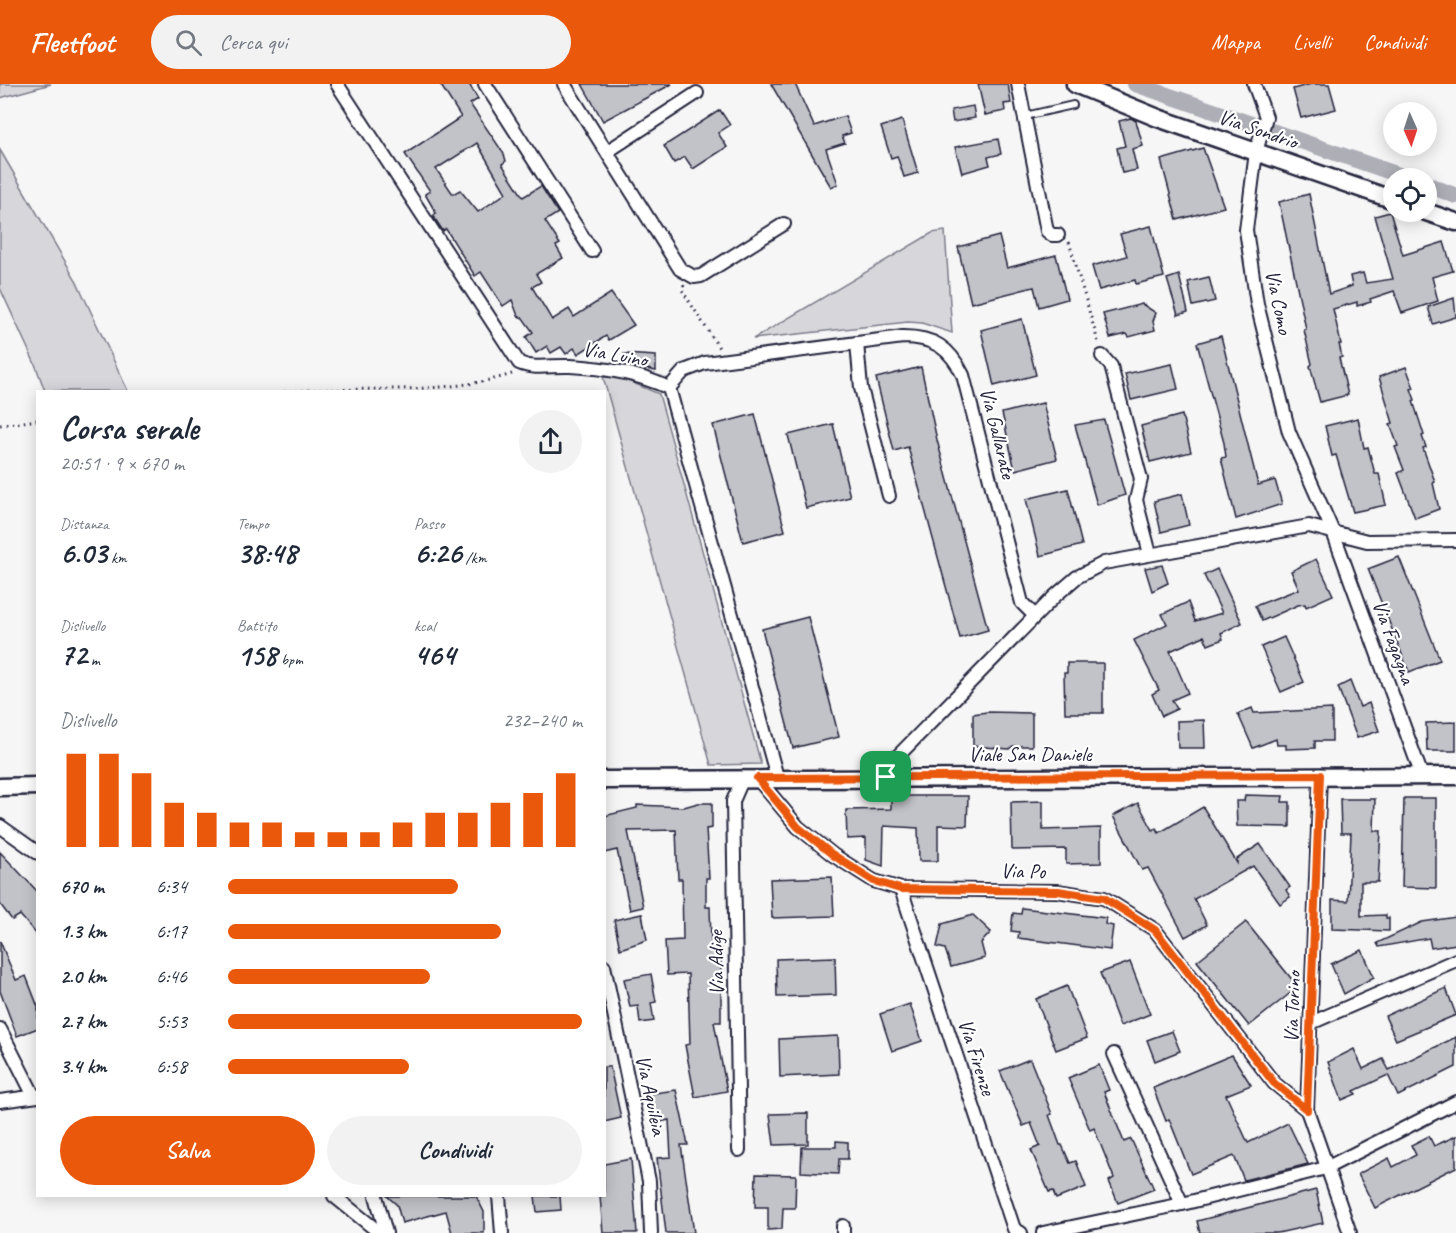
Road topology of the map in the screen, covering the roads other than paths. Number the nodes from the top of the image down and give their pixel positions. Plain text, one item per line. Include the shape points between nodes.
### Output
1 (337, 84) edge
2 (485, 84) edge
3 (564, 84) edge
4 (1018, 84) edge
5 (1075, 84) edge
6 (1254, 84) edge
7 (697, 93) dead end
8 (1073, 105) dead end
9 (1024, 116) junction
10 (1257, 147) junction
11 (608, 151) junction
12 (1383, 196) edge
13 (1437, 216) edge
14 (1456, 222) edge
15 (784, 224) dead end
16 (1058, 235) road end
17 (591, 251) dead end
18 (857, 343) junction
19 (1102, 356) road end
20 (669, 388) junction
21 (889, 496) dead end
22 (1330, 527) junction
23 (1456, 540) edge
24 (1150, 554) junction
25 (1035, 616) junction
26 (1320, 775) junction
27 (1422, 776) junction
28 (1456, 776) edge
29 (777, 777) junction
30 (886, 777) junction
31 (750, 778) junction
32 (606, 780) edge
33 (36, 786) edge
34 (0, 787) edge
35 (0, 826) edge
36 (36, 852) edge
37 (900, 889) junction
38 (1456, 960) edge
39 (606, 976) edge
40 (1311, 1023) junction
41 (0, 1029) edge
42 (1114, 1054) dead end
43 (36, 1096) edge
44 (0, 1101) edge
45 (1456, 1102) edge
46 (1307, 1110) junction
47 (740, 1150) dead end
48 (1326, 1168) junction
49 (335, 1197) edge
50 (376, 1197) edge
51 (499, 1197) edge
52 (1182, 1204) junction
53 (381, 1233) edge
54 (386, 1233) edge
55 (502, 1233) edge
56 (651, 1233) edge
57 (1021, 1233) edge
58 (1043, 1233) edge
59 (1350, 1233) edge

1 - 20 street, Via Luino via 515,359 526,366 621,370
2 - 17 street
3 - 11 street
4 - 9 street
5 - 10 street, Via Sondrio via 1158,118
6 - 10 street, Via Como via 1266,117
7 - 11 street
8 - 9 lane
9 - 16 street via 1047,231
10 - 12 street, Via Sondrio
10 - 22 street, Via Como via 1246,230 1257,304 1289,432
11 - 15 street via 687,274 701,276
13 - 14 street
18 - 20 street, Via Gallarate via 694,366
18 - 21 street via 861,388
18 - 25 street, Via Gallarate via 923,337 957,362 1022,603
19 - 24 street via 1111,366 1141,479 1136,500
20 - 29 street, Via Luino
22 - 23 street via 1367,541
22 - 24 street via 1309,526
22 - 27 street, Via Fagagna
24 - 25 street via 1104,563 1077,577
25 - 30 street via 887,766
26 - 27 street, Viale San Daniele
26 - 30 street, Viale San Daniele
26 - 40 street, Via Torino
27 - 28 street, Viale San Daniele
29 - 30 street, Viale San Daniele
29 - 31 street, Viale San Daniele
31 - 32 street, Viale San Daniele
31 - 37 street, Via Po via 798,827 833,855 874,881
31 - 47 street, Via Adige via 733,801
33 - 34 street
35 - 36 street
37 - 46 street, Via Po via 1058,891 1104,898 1155,930 1274,1083
37 - 57 street, Via Firenze via 1014,1229
38 - 40 street
39 - 56 street, Via Aquileia via 649,1181
40 - 46 street, Via Torino
41 - 43 street
42 - 52 street
43 - 44 street
45 - 48 street
46 - 48 street, Via Torino
48 - 52 street
48 - 59 street, Via Torino
49 - 53 street
50 - 54 street
51 - 55 street
52 - 58 street

